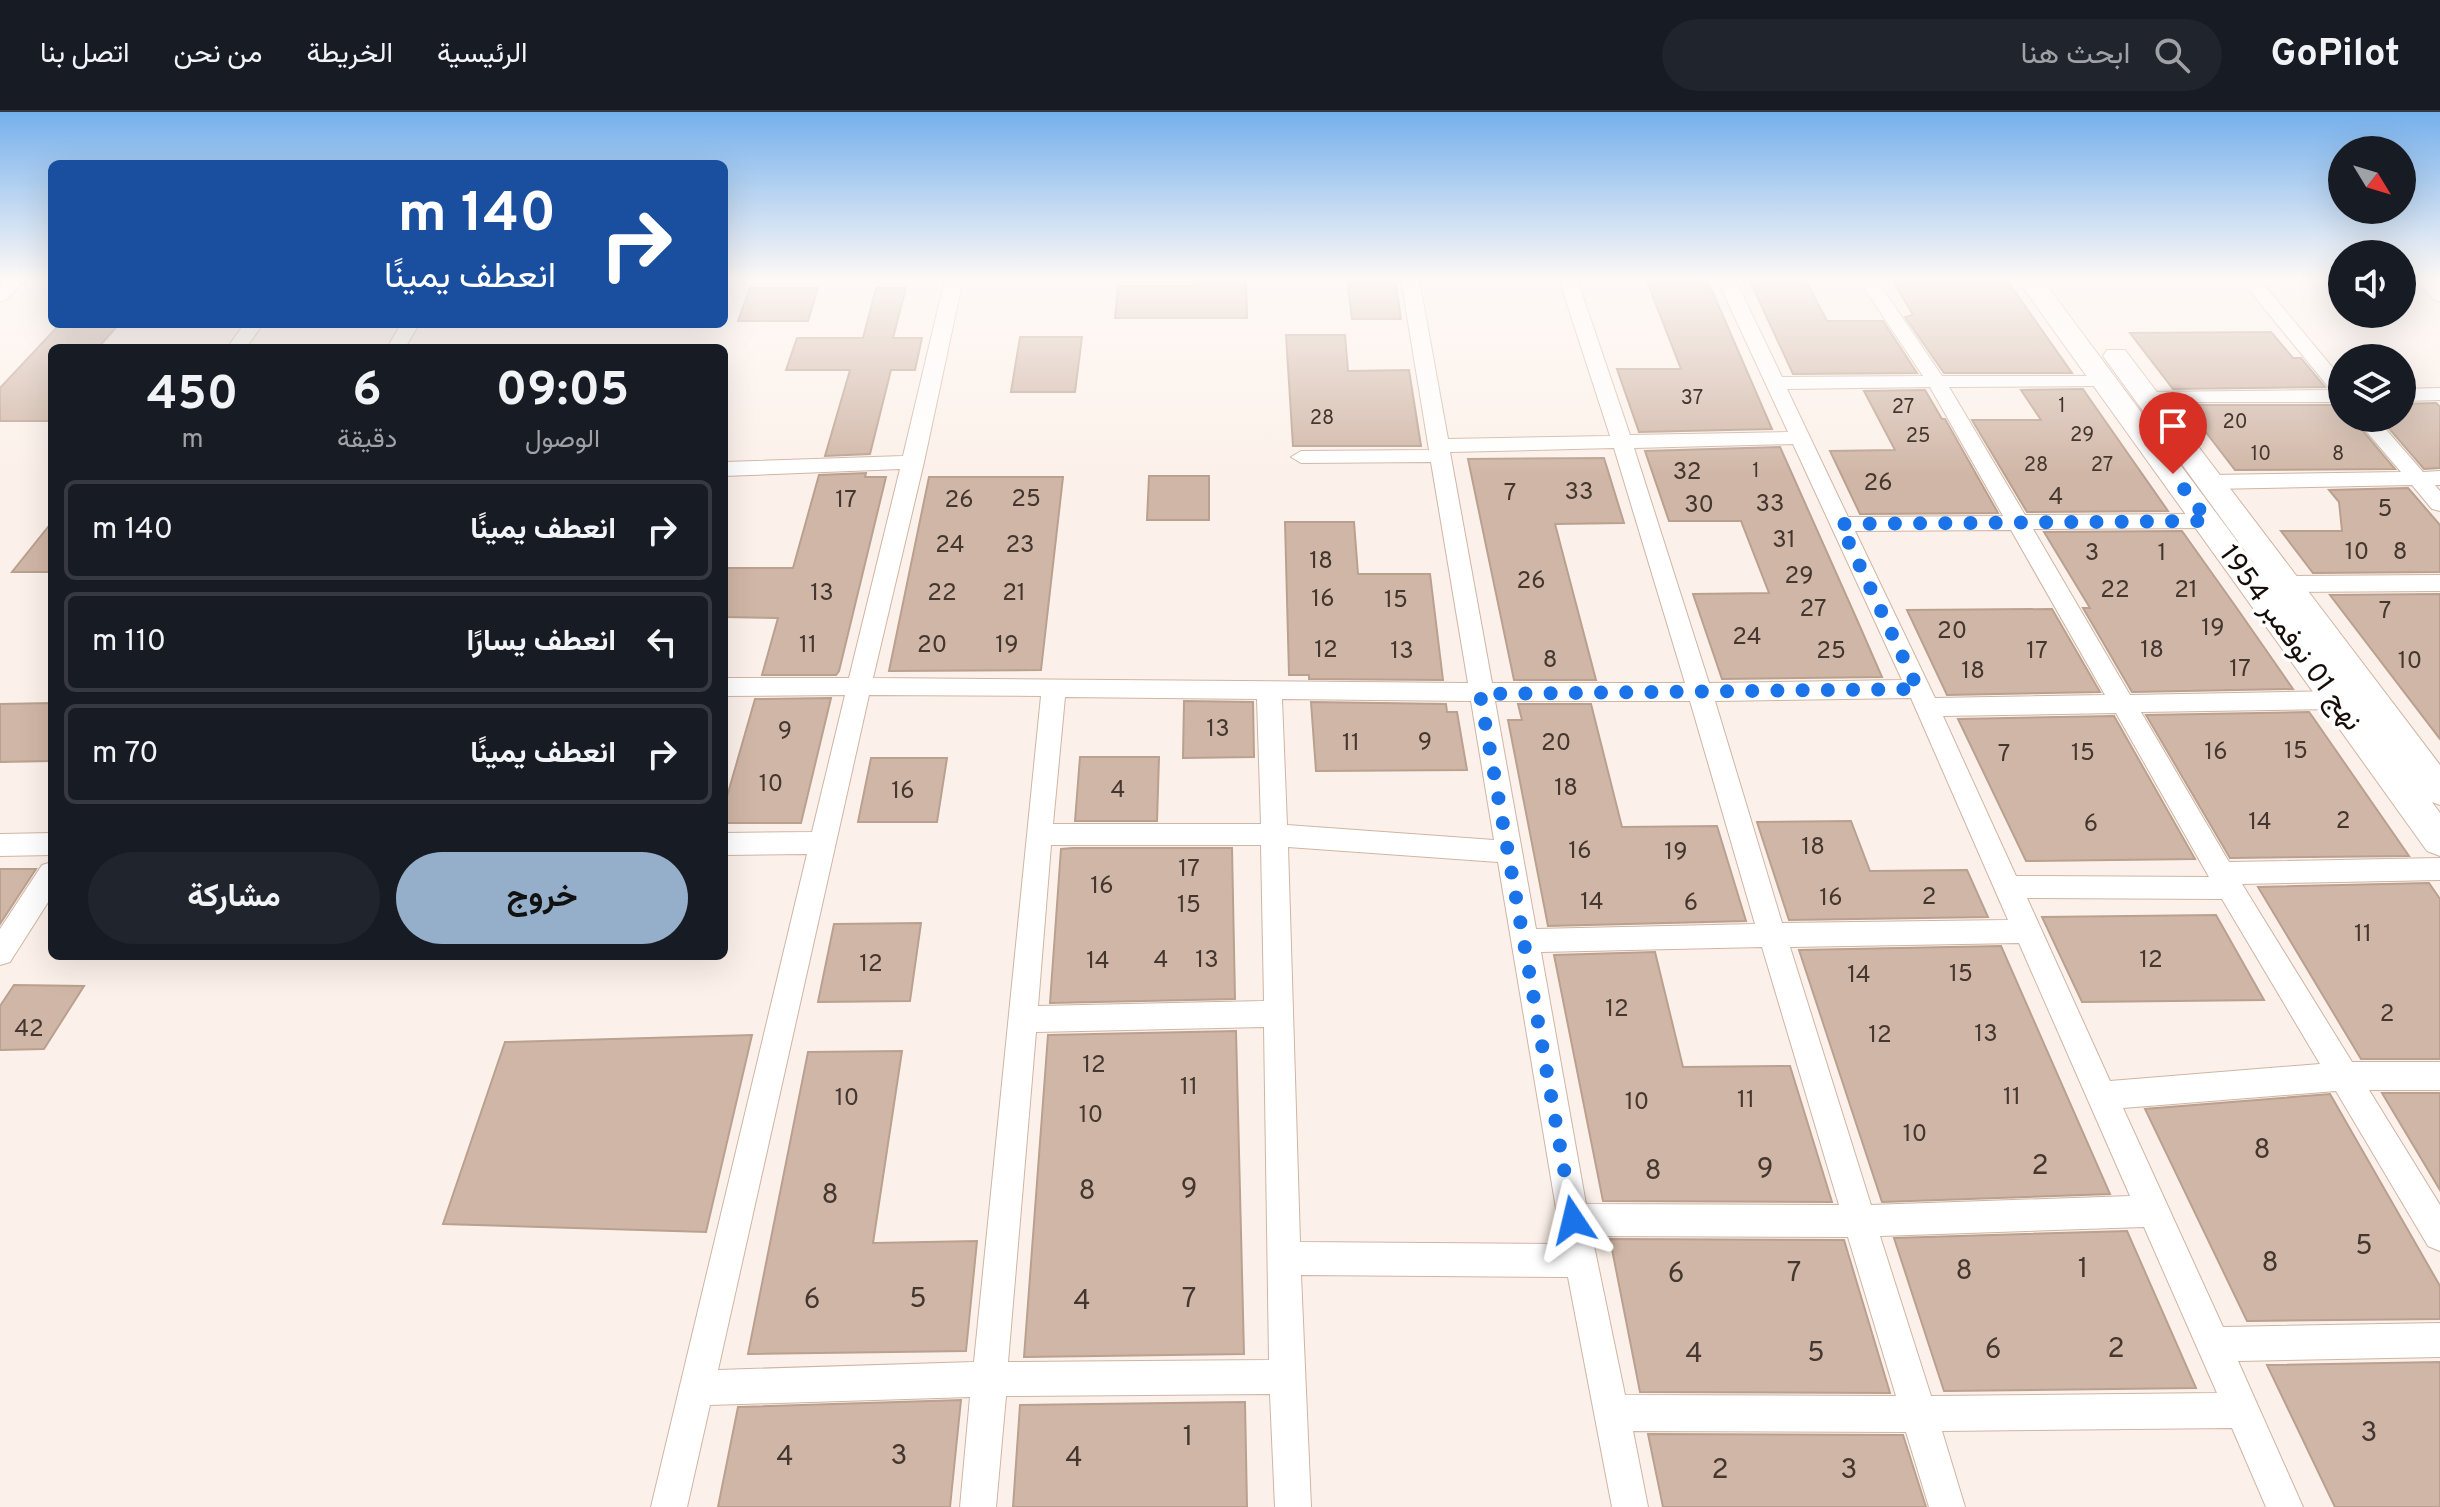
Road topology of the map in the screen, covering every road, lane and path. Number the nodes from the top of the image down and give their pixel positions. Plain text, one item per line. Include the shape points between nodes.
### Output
1 (940, 344) edge
2 (1421, 344) edge
3 (1590, 344) edge
4 (1757, 344) edge
5 (1911, 344) edge
6 (2077, 344) edge
7 (2107, 344) edge
8 (2302, 344) edge
9 (2328, 376) edge
10 (2104, 380) junction
11 (1936, 381) junction
12 (1775, 383) junction
13 (2328, 393) edge
14 (2440, 394) edge
15 (2416, 395) edge
16 (2149, 398) junction
17 (2377, 432) edge
18 (1801, 438) junction
19 (1622, 441) junction
20 (1438, 451) junction
21 (1301, 457) dead end
22 (914, 462) junction
23 (728, 469) edge
24 (2440, 478) edge
25 (2418, 479) junction
26 (2211, 482) junction
27 (2440, 504) edge
28 (2208, 521) junction
29 (1840, 524) junction
30 (2019, 525) junction
31 (2440, 583) edge
32 (2286, 584) junction
33 (860, 686) junction
34 (728, 687) edge
35 (1269, 689) junction
36 (1054, 690) junction
37 (1700, 692) junction
38 (1480, 694) junction
39 (1922, 698) junction
40 (2337, 700) junction
41 (2123, 702) junction
42 (2440, 791) edge
43 (1039, 834) junction
44 (1274, 835) junction
45 (2440, 841) edge
46 (821, 843) junction
47 (48, 844) edge
48 (728, 844) edge
49 (0, 845) edge
50 (1508, 852) junction
51 (2440, 869) edge
52 (48, 879) edge
53 (2226, 881) junction
54 (2008, 887) junction
55 (2027, 931) junction
56 (1772, 935) junction
57 (1524, 941) junction
58 (0, 953) edge
59 (1277, 1014) junction
60 (1022, 1019) junction
61 (2346, 1076) junction
62 (2440, 1076) edge
63 (2103, 1096) junction
64 (2155, 1211) junction
65 (1573, 1220) junction
66 (1860, 1221) junction
67 (2440, 1235) edge
68 (1286, 1258) junction
69 (1581, 1261) junction
70 (2440, 1340) edge
71 (2213, 1344) junction
72 (1287, 1377) junction
73 (990, 1379) junction
74 (695, 1388) junction
75 (2242, 1410) junction
76 (1612, 1413) junction
77 (1920, 1414) junction
78 (669, 1507) edge
79 (978, 1507) edge
80 (1293, 1507) edge
81 (1630, 1507) edge
82 (1947, 1507) edge
83 (2285, 1507) edge

1 - 22 street
2 - 20 street
3 - 19 street
4 - 12 street
5 - 11 street
6 - 10 main road, نهج 01 نوفمبر 1954
7 - 16 main road, نهج 01 نوفمبر 1954
8 - 9 street
10 - 11 street
10 - 28 main road, نهج 01 نوفمبر 1954
11 - 12 street
11 - 30 street
12 - 18 street
13 - 16 street
14 - 15 street
16 - 26 main road, نهج 01 نوفمبر 1954
17 - 25 street
18 - 19 street
18 - 29 street
19 - 20 street
19 - 37 street
20 - 21 street
20 - 38 street
22 - 23 street
22 - 33 street
24 - 25 street
25 - 26 street
25 - 27 street
26 - 32 main road, نهج 01 نوفمبر 1954
28 - 30 street
28 - 40 main road, نهج 01 نوفمبر 1954
29 - 30 street
29 - 39 street
30 - 41 street
31 - 32 street
32 - 42 main road, نهج 01 نوفمبر 1954
33 - 34 street
33 - 36 street
33 - 46 street
35 - 36 street
35 - 38 street
35 - 44 street
36 - 43 street
37 - 38 street
37 - 39 street
37 - 56 street
38 - 50 street
39 - 41 street
39 - 54 street
40 - 41 street
40 - 45 main road, نهج 01 نوفمبر 1954
41 - 53 street
43 - 44 street
43 - 60 street
44 - 50 street
44 - 59 street
46 - 48 street
46 - 74 street
47 - 49 street
50 - 57 street
51 - 53 street
52 - 58 street
53 - 54 street
53 - 61 street
54 - 55 street
55 - 56 street
55 - 63 street
56 - 57 street
56 - 66 street
57 - 65 street
59 - 60 street
59 - 68 street
60 - 73 street
61 - 62 street
61 - 63 street
61 - 67 street
63 - 64 street
64 - 66 street
64 - 71 street
65 - 66 street
65 - 69 street
66 - 77 street
68 - 69 street
68 - 72 street
69 - 76 street
70 - 71 street
71 - 75 street
72 - 73 street
72 - 80 street
73 - 74 street
73 - 79 street
74 - 78 street
75 - 77 street
75 - 83 street
76 - 77 street
76 - 81 street
77 - 82 street

